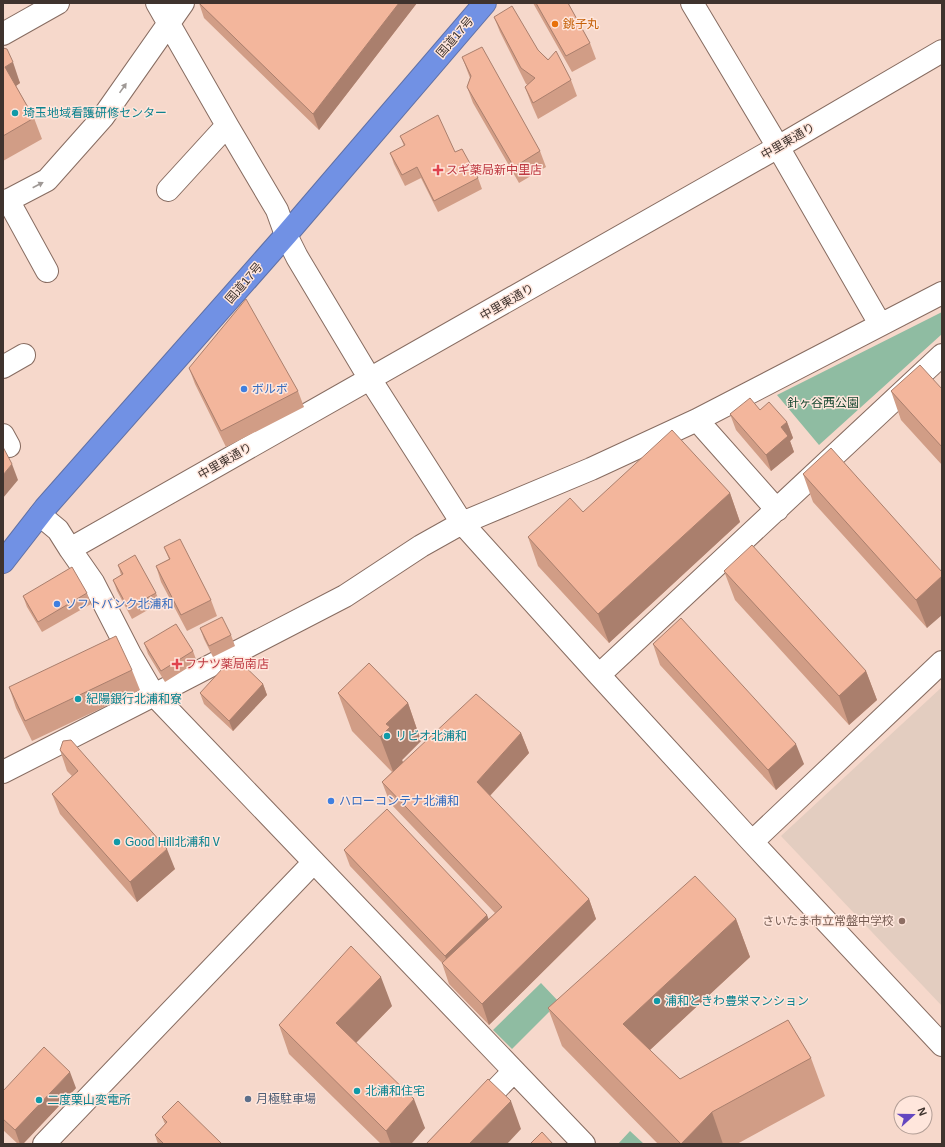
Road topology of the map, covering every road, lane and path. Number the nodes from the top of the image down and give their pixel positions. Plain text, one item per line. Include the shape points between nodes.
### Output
1 (58, 3) edge
2 (157, 3) edge
3 (183, 3) edge
4 (485, 3) edge
5 (692, 3) edge
6 (169, 24) junction
7 (3, 34) edge
8 (942, 51) edge
9 (228, 127) junction
10 (778, 147) junction
11 (168, 190) dead end
12 (6, 201) edge
13 (286, 236) junction
14 (47, 271) dead end
15 (942, 293) edge
16 (880, 324) junction
17 (24, 355) dead end
18 (942, 355) edge
19 (3, 367) edge
20 (370, 379) junction
21 (697, 420) junction
22 (777, 510) junction
23 (40, 515) junction
24 (462, 524) junction
25 (70, 549) junction
26 (3, 562) edge
27 (942, 662) edge
28 (599, 675) junction
29 (154, 695) junction
30 (3, 772) edge
31 (752, 842) junction
32 (314, 862) junction
33 (942, 1045) edge
34 (514, 1071) junction
35 (44, 1144) edge
36 (443, 1144) edge
37 (584, 1144) edge

1 - 7 street
2 - 6 street
3 - 6 street
4 - 13 highway, 国道17号
5 - 10 street
6 - 9 street
12 -> 6 street via 47,180 103,117
8 - 10 street, 中里東通り
9 - 11 street
9 - 13 street via 277,210
10 - 16 street
10 - 20 street, 中里東通り
12 - 14 street
13 - 20 street
13 - 23 highway, 国道17号
15 - 16 street
16 - 21 street
17 - 19 street
18 - 22 street
20 - 24 street
20 - 25 street, 中里東通り
21 - 22 street
21 - 24 street
22 - 28 street
23 - 25 street via 58,530
23 - 26 highway, 国道17号
24 - 28 street
24 - 29 street via 421,546 344,596
25 - 29 street via 93,582
27 - 31 street
28 - 31 street
29 - 30 street
29 - 32 street
31 - 33 street
32 - 34 street
32 - 35 street
34 - 36 street
34 - 37 street

